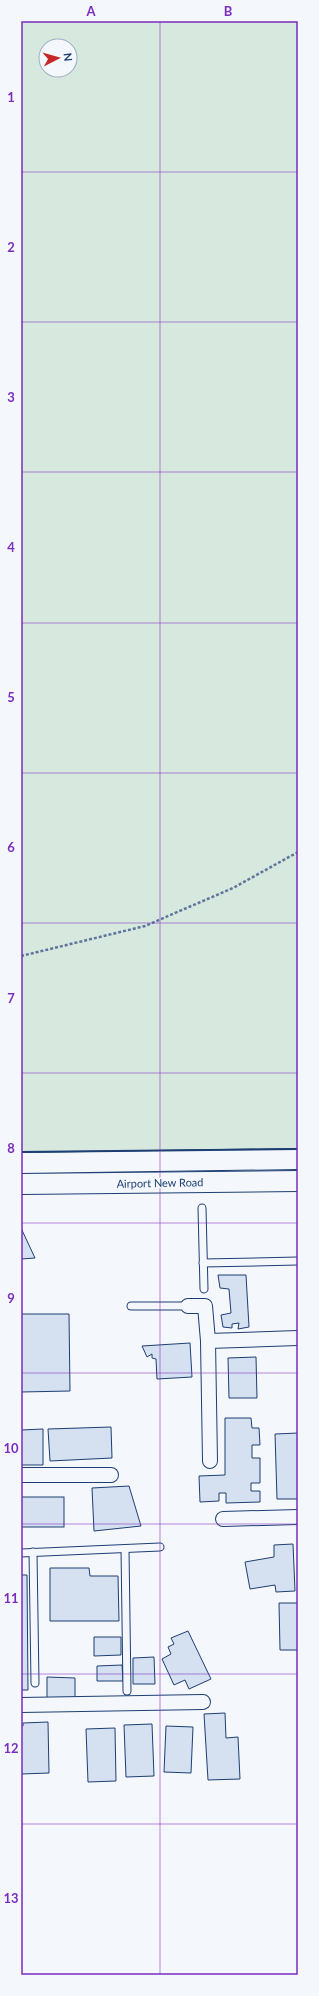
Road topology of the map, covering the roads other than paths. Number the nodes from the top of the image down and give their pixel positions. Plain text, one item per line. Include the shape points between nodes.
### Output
1 (298, 1159) edge
2 (21, 1163) edge
3 (298, 1181) edge
4 (21, 1184) edge
5 (202, 1208) dead end
6 (298, 1260) edge
7 (204, 1263) junction
8 (204, 1289) dead end
9 (131, 1306) dead end
10 (188, 1306) joint
11 (298, 1338) edge
12 (208, 1341) junction
13 (210, 1461) dead end
14 (21, 1475) edge
15 (111, 1475) dead end
16 (298, 1517) edge
17 (223, 1519) dead end
18 (160, 1547) dead end
19 (125, 1550) junction
20 (33, 1552) junction
21 (21, 1553) edge
22 (35, 1683) dead end
23 (127, 1691) dead end
24 (204, 1702) dead end
25 (21, 1706) edge

1 - 2 main road, Airport New Road
3 - 4 main road, Airport New Road
5 - 7 lane
6 - 7 lane
7 - 8 lane
9 - 10 lane
10 - 12 street via 205,1306
11 - 12 street
12 - 13 street
14 - 15 street
16 - 17 street
18 - 19 lane
19 - 20 lane
19 - 23 lane
20 - 21 lane
20 - 22 lane
24 - 25 street

